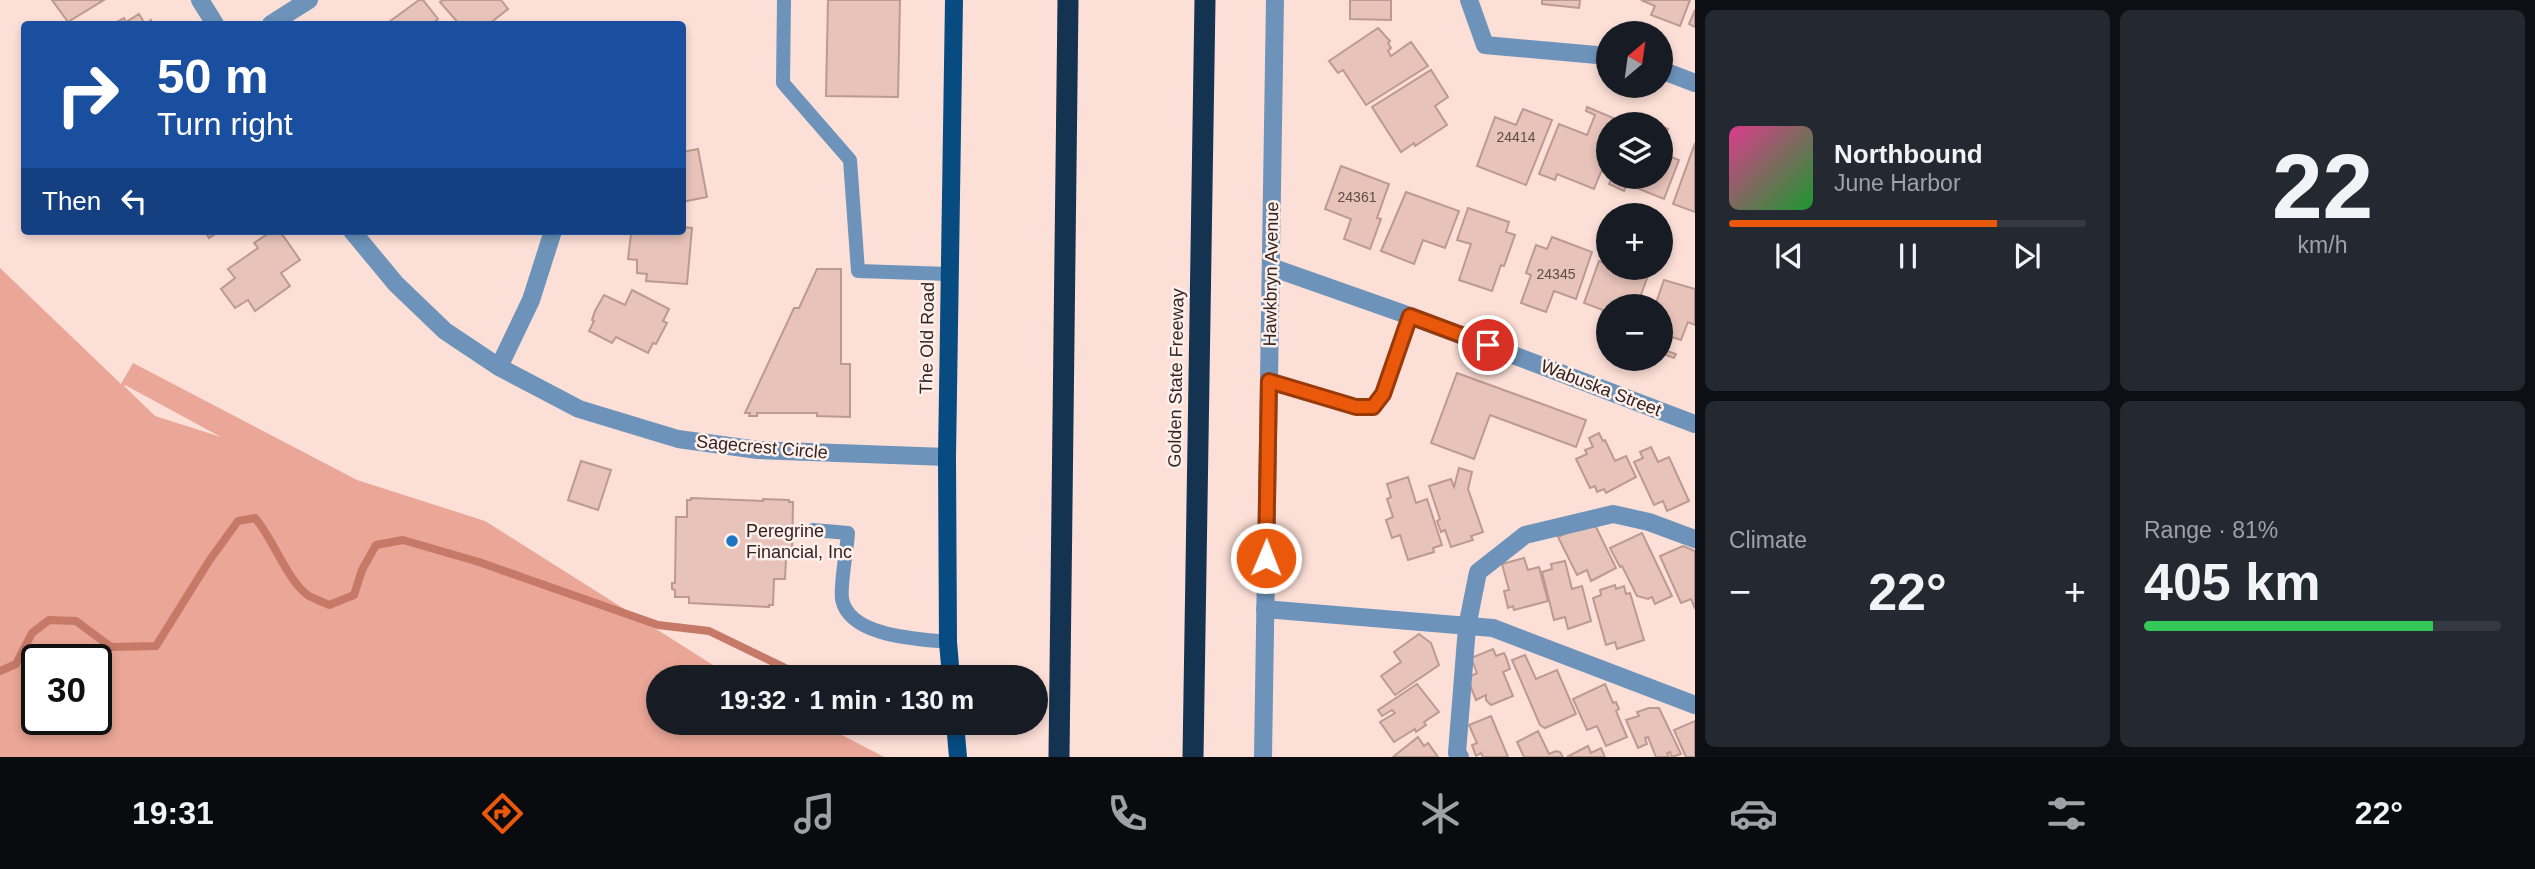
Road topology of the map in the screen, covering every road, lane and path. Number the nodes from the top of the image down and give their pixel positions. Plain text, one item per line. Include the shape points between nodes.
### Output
1 (200, 0) edge
2 (309, 0) edge
3 (784, 0) edge
4 (954, 0) edge
5 (1068, 0) edge
6 (1205, 0) edge
7 (1275, 0) edge
8 (1469, 0) edge
9 (213, 21) edge
10 (276, 21) edge
11 (1596, 55) edge
12 (1673, 75) edge
13 (1695, 83) edge
14 (355, 235) edge
15 (552, 235) edge
16 (1271, 267) junction
17 (949, 274) junction
18 (1410, 316) junction
19 (499, 367) junction
20 (1269, 381) junction
21 (1695, 424) edge
22 (947, 457) junction
23 (813, 530) dead end
24 (1695, 539) edge
25 (1265, 609) junction
26 (1467, 627) junction
27 (948, 642) junction
28 (950, 665) edge
29 (1695, 705) edge
30 (956, 735) edge
31 (958, 757) edge
32 (1059, 757) edge
33 (1193, 757) edge
34 (1263, 757) edge
35 (1460, 757) edge

1 - 9 street
2 - 10 street
3 - 17 lane via 783,83 849,160 858,271
4 - 17 main road, The Old Road
5 - 32 highway
6 - 33 highway, Golden State Freeway
7 - 16 street, Hawkbryn Avenue
8 - 11 street via 1485,45
12 - 13 street
14 - 19 street, Sagecrest Circle via 445,331
15 - 19 street via 531,300
16 - 18 street, Wabuska Street
16 - 20 street, Hawkbryn Avenue
17 - 22 main road, The Old Road
18 - 20 lane via 1383,394 1373,407 1356,407
18 - 21 street, Wabuska Street
19 - 22 street, Sagecrest Circle via 579,409 678,439 758,450
20 - 25 street, Hawkbryn Avenue
22 - 27 main road, The Old Road
23 - 27 lane via 848,533 842,599 861,623 889,636
24 - 26 street via 1613,514 1525,535 1478,572
25 - 26 street
25 - 34 street, Hawkbryn Avenue
26 - 29 street via 1493,628
26 - 35 street
27 - 28 main road, The Old Road
30 - 31 main road

